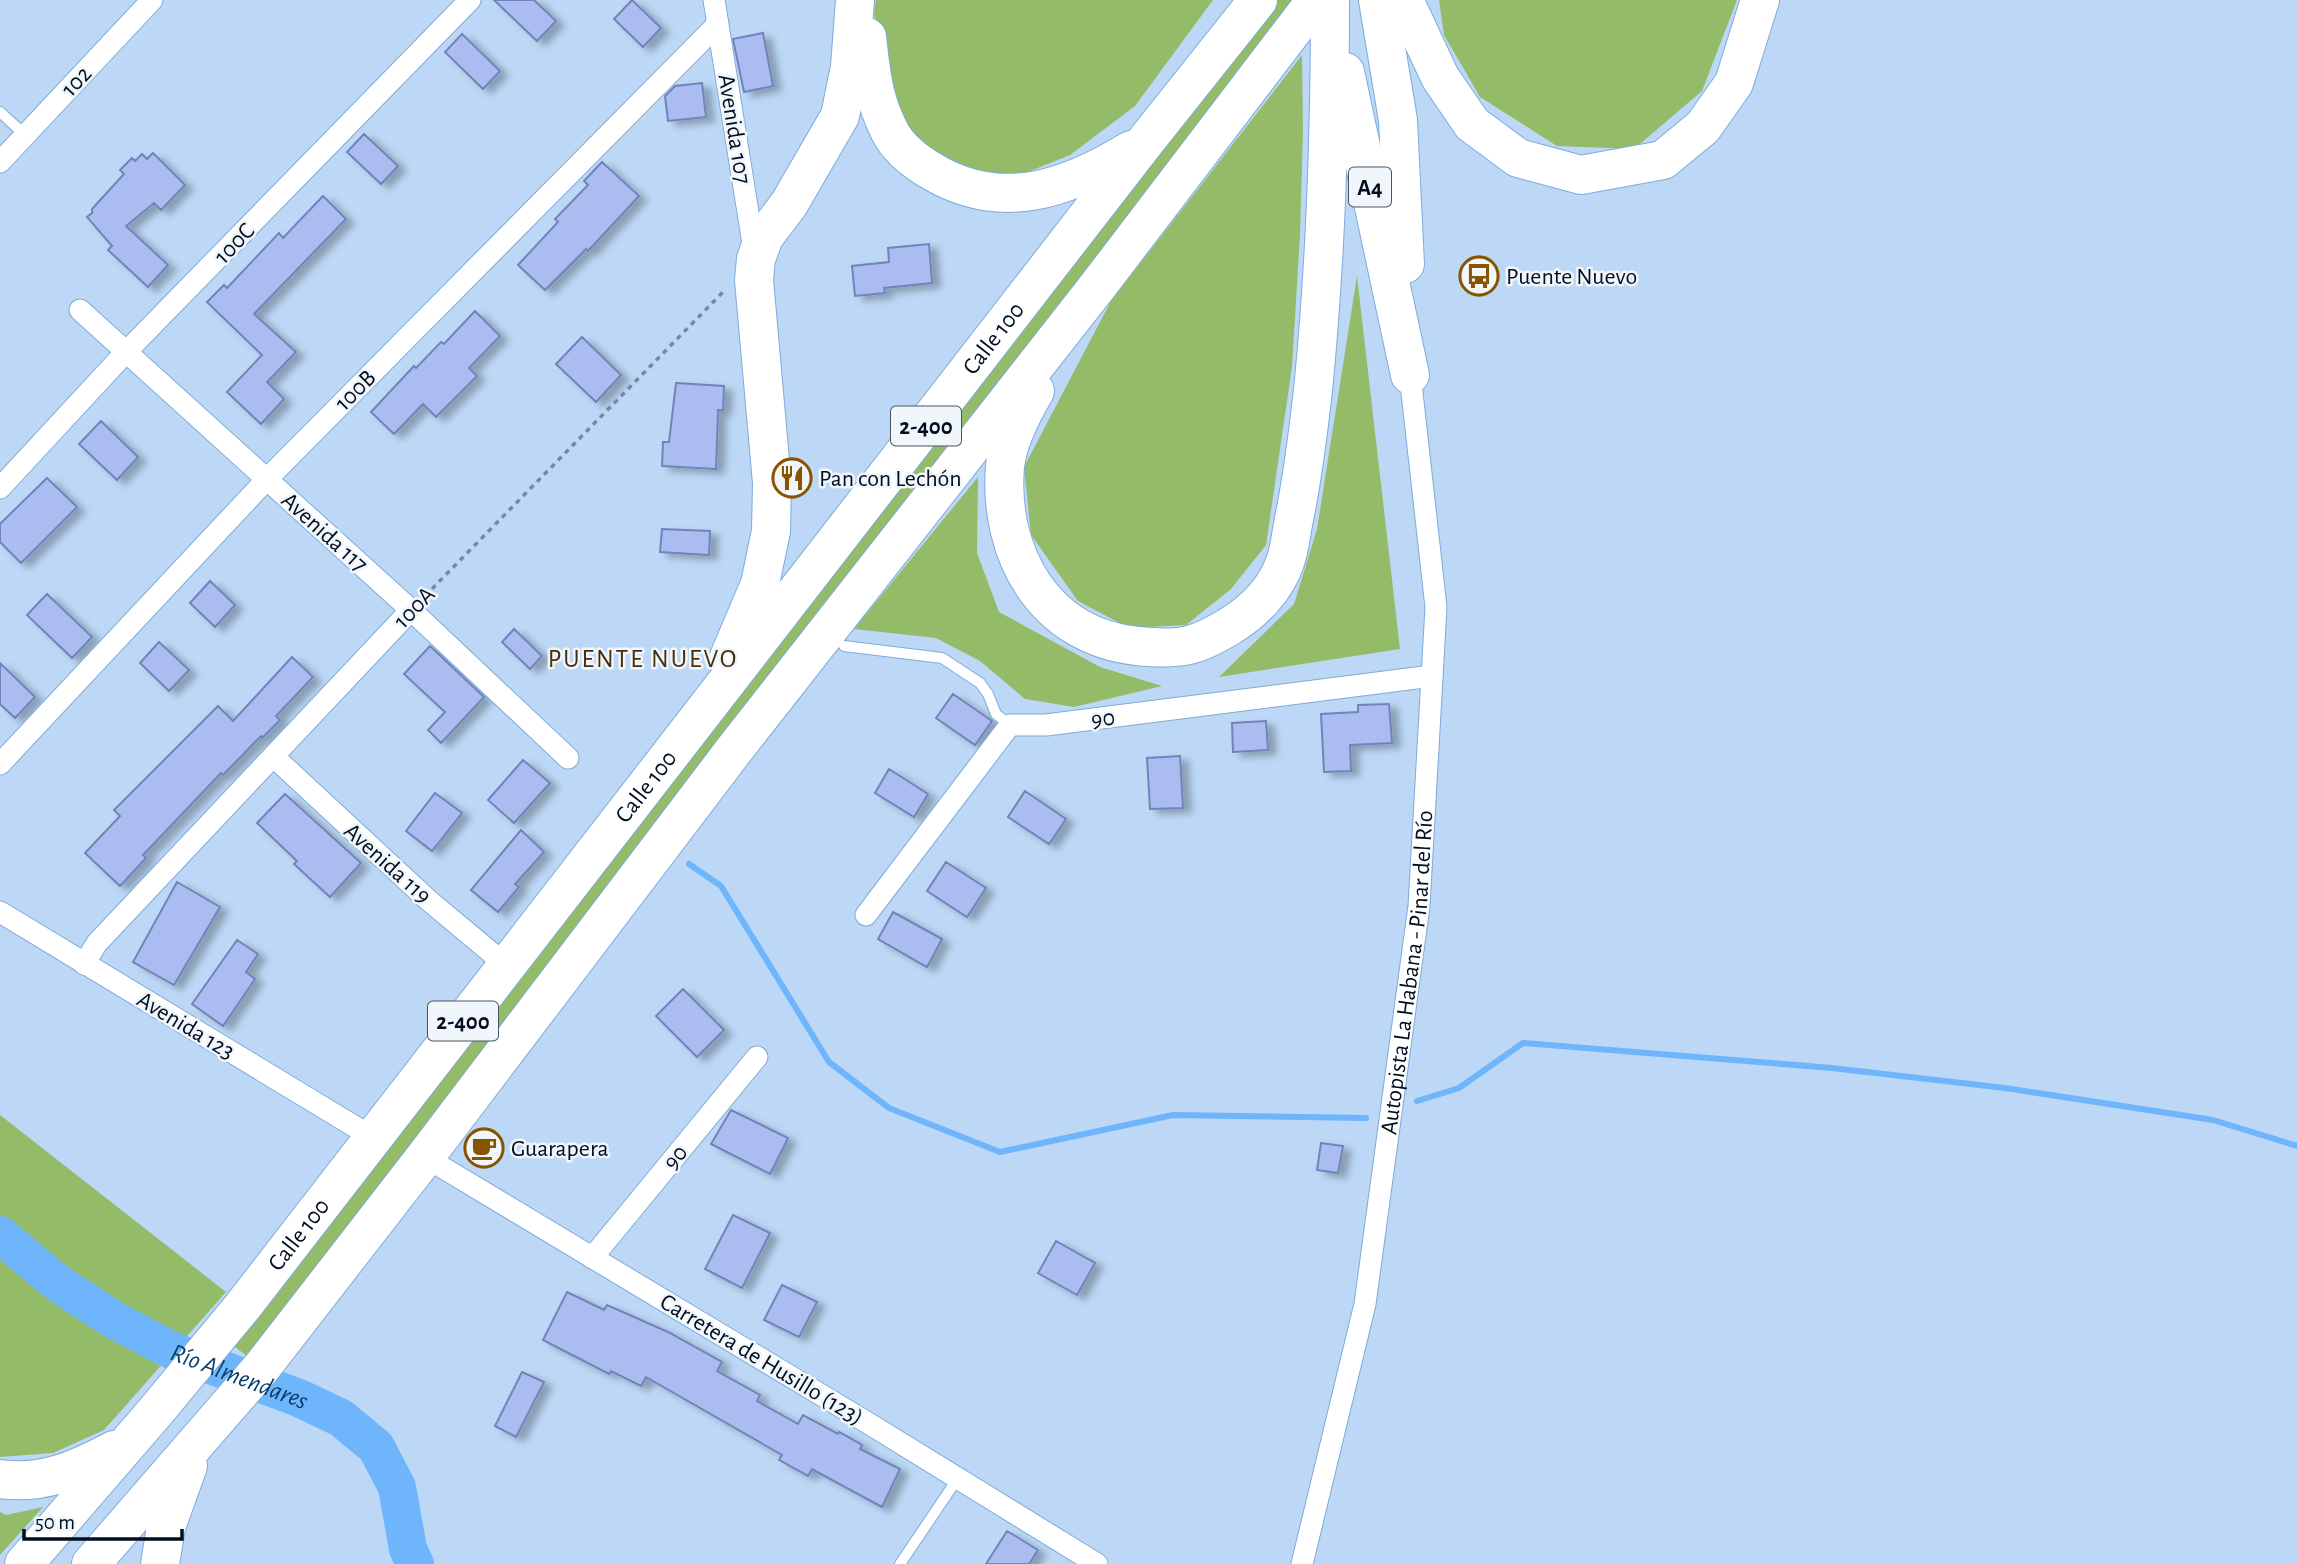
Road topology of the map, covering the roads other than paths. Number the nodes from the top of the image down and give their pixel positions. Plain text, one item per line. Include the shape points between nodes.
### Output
1 (152, 0) edge
2 (470, 0) edge
3 (714, 0) edge
4 (855, 0) edge
5 (867, 0) edge
6 (1258, 0) edge
7 (1316, 0) edge
8 (1330, 0) edge
9 (1760, 0) edge
10 (1399, 1) edge
11 (718, 24) junction
12 (0, 112) edge
13 (25, 135) junction
14 (1145, 142) junction
15 (0, 162) edge
16 (756, 259) junction
17 (1097, 287) junction
18 (80, 310) dead end
19 (125, 353) junction
20 (1410, 375) junction
21 (267, 479) junction
22 (0, 488) edge
23 (411, 610) junction
24 (844, 646) dead end
25 (1432, 676) junction
26 (707, 709) junction
27 (1010, 725) junction
28 (274, 757) junction
29 (568, 758) dead end
30 (0, 764) edge
31 (0, 912) edge
32 (866, 915) dead end
33 (84, 964) junction
34 (506, 965) junction
35 (757, 1057) dead end
36 (372, 1137) junction
37 (425, 1157) junction
38 (592, 1258) junction
39 (203, 1437) junction
40 (128, 1443) junction
41 (958, 1478) junction
42 (0, 1479) edge
43 (24, 1564) edge
44 (90, 1564) edge
45 (160, 1564) edge
46 (900, 1564) edge
47 (1097, 1564) edge
48 (1302, 1564) edge

1 - 13 street, 102
2 - 19 street, 100C
3 - 11 street, Avenida 107
4 - 16 highway via 850,66 840,116 789,204 764,237
5 - 14 highway via 864,13 873,92 890,133 915,162 950,182 992,194 1040,191 1076,181
6 - 14 highway, Calle 100 / 2-400
7 - 17 highway, Calle 100 / 2-400
8 - 17 highway via 1322,292 1305,465 1285,562 1266,597 1242,618 1186,647 1118,644 1058,615 1023,571 1006,517 1005,464 1019,418
8 - 20 highway, Autopista La Habana - Pinar del Río / A4
9 - 10 highway via 1734,83 1703,127 1663,160 1581,175 1518,158 1472,124 1440,77
10 - 20 highway, Autopista La Habana - Pinar del Río / A4 via 1398,120
11 - 16 street, Avenida 107
11 - 21 street, 100B
12 - 13 lane
13 - 15 street, 102
14 - 26 highway, Calle 100 / 2-400
16 - 26 highway via 754,281 772,483 771,531 760,584
17 - 37 highway, Calle 100 / 2-400 via 740,742
18 - 19 street, Avenida 117
19 - 21 street, Avenida 117
19 - 22 street, 100C
20 - 25 street, Autopista La Habana - Pinar del Río via 1436,607
21 - 23 street, Avenida 117
21 - 30 street, 100B
23 - 28 street, 100A
23 - 29 street, Avenida 117
24 - 27 lane via 942,657 980,684 996,713
25 - 27 street, 90 via 1046,725
25 - 48 street, Autopista La Habana - Pinar del Río via 1419,906 1367,1291
26 - 34 highway, Calle 100 / 2-400
27 - 32 street
28 - 33 street, 100A via 97,943
28 - 34 street, Avenida 119 via 427,899
31 - 33 street, Avenida 123
33 - 36 street, Avenida 123
34 - 36 highway, Calle 100 / 2-400
35 - 38 street, 90
36 - 40 highway, Calle 100 / 2-400 via 220,1334
37 - 38 street, Carretera de Husillo (123)
37 - 39 highway, Calle 100 / 2-400
38 - 41 street, Carretera de Husillo (123)
39 - 44 highway, Calle 100 / 2-400
39 - 45 highway via 182,1477
40 - 42 highway via 78,1470 33,1481
40 - 43 highway, Calle 100 / 2-400
41 - 46 lane
41 - 47 street, Carretera de Husillo (123)

